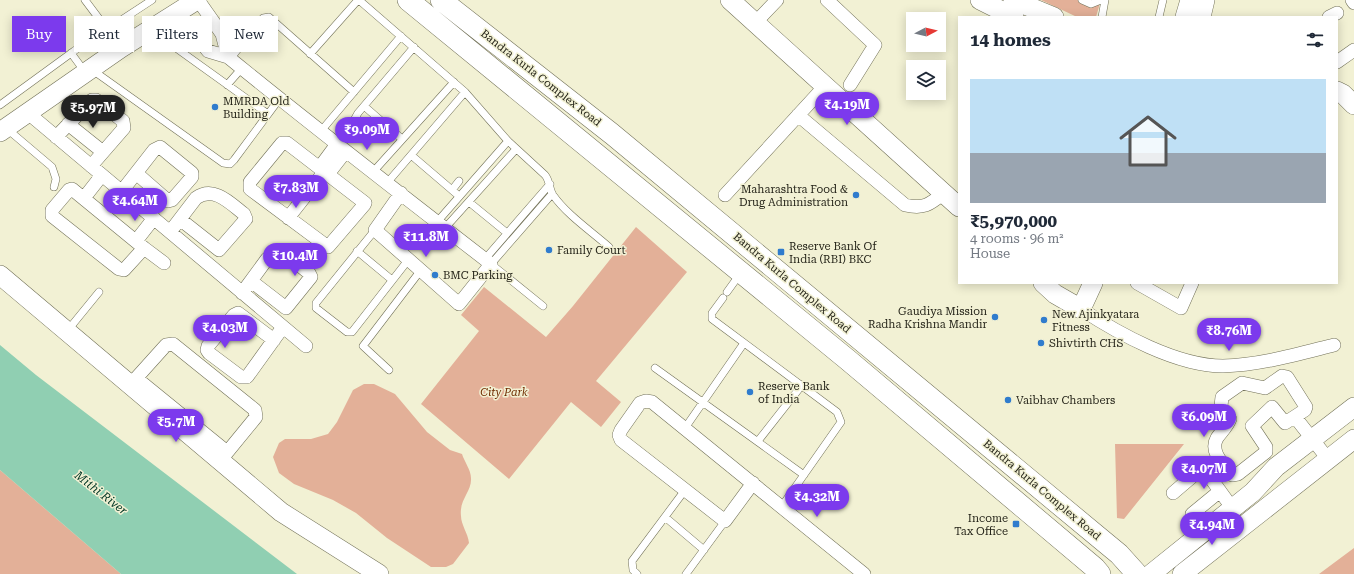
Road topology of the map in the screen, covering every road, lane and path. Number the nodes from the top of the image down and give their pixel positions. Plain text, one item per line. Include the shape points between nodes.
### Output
1 (85, 0) edge
2 (152, 0) edge
3 (197, 0) edge
4 (359, 0) edge
5 (408, 0) edge
6 (441, 0) edge
7 (730, 0) edge
8 (777, 0) edge
9 (828, 0) edge
10 (980, 0) edge
11 (1013, 0) edge
12 (1082, 0) edge
13 (1101, 0) edge
14 (1105, 0) edge
15 (1163, 0) edge
16 (1190, 0) edge
17 (1205, 0) edge
18 (1352, 0) edge
19 (1354, 3) edge
20 (178, 12) junction
21 (97, 16) edge
22 (129, 16) edge
23 (172, 16) edge
24 (1012, 16) edge
25 (1052, 16) edge
26 (1102, 16) edge
27 (1159, 16) edge
28 (1185, 16) edge
29 (1201, 16) edge
30 (756, 23) junction
31 (401, 36) junction
32 (414, 47) junction
33 (1354, 50) edge
34 (74, 51) edge
35 (115, 52) edge
36 (181, 52) edge
37 (71, 53) junction
38 (310, 54) junction
39 (229, 58) junction
40 (1338, 61) edge
41 (242, 68) junction
42 (88, 71) junction
43 (454, 82) junction
44 (227, 85) junction
45 (850, 85) dead end
46 (825, 86) junction
47 (354, 92) junction
48 (465, 92) junction
49 (1338, 92) edge
50 (280, 98) junction
51 (0, 105) edge
52 (1354, 105) edge
53 (364, 106) junction
54 (28, 113) junction
55 (268, 114) junction
56 (798, 115) junction
57 (68, 124) junction
58 (3, 130) edge
59 (321, 131) junction
60 (56, 137) junction
61 (402, 139) junction
62 (508, 141) junction
63 (341, 148) junction
64 (516, 149) junction
65 (103, 152) junction
66 (416, 156) junction
67 (91, 166) junction
68 (324, 170) junction
69 (373, 172) junction
70 (136, 173) dead end
71 (102, 175) junction
72 (459, 181) dead end
73 (387, 182) junction
74 (550, 184) junction
75 (54, 187) dead end
76 (452, 190) junction
77 (122, 191) junction
78 (401, 193) junction
79 (944, 193) junction
80 (552, 194) junction
81 (725, 195) dead end
82 (459, 196) junction
83 (84, 198) junction
84 (469, 202) junction
85 (958, 206) edge
86 (154, 218) junction
87 (288, 218) junction
88 (181, 220) junction
89 (441, 225) junction
90 (375, 230) junction
91 (170, 232) junction
92 (508, 233) junction
93 (140, 244) junction
94 (609, 247) dead end
95 (357, 251) junction
96 (408, 259) junction
97 (488, 262) junction
98 (164, 263) dead end
99 (421, 270) junction
100 (741, 273) junction
101 (0, 275) edge
102 (392, 280) junction
103 (251, 281) junction
104 (1044, 284) edge
105 (1092, 284) edge
106 (1139, 284) edge
107 (1192, 284) edge
108 (100, 292) dead end
109 (242, 293) junction
110 (543, 306) dead end
111 (1080, 309) junction
112 (283, 327) junction
113 (67, 332) junction
114 (274, 340) junction
115 (744, 343) junction
116 (1334, 345) dead end
117 (306, 346) dead end
118 (655, 368) dead end
119 (389, 370) dead end
120 (133, 381) junction
121 (802, 385) junction
122 (1258, 387) junction
123 (703, 402) junction
124 (1272, 407) junction
125 (1354, 407) edge
126 (1295, 417) junction
127 (685, 428) junction
128 (1354, 439) edge
129 (1312, 440) junction
130 (758, 441) junction
131 (223, 456) junction
132 (1328, 459) junction
133 (804, 475) junction
134 (753, 483) junction
135 (685, 490) junction
136 (1220, 491) junction
137 (1173, 493) dead end
138 (782, 506) junction
139 (1233, 509) junction
140 (664, 517) junction
141 (725, 521) junction
142 (1208, 529) junction
143 (704, 550) junction
144 (379, 574) edge
145 (637, 574) edge
146 (686, 574) edge
147 (864, 574) edge
148 (1100, 574) edge
149 (1137, 574) edge
150 (1151, 574) edge
151 (1182, 574) edge

1 - 21 lane
2 - 22 lane
3 - 20 street
3 - 39 street via 222,34
4 - 31 lane
4 - 38 lane
5 - 100 main road, Bandra Kurla Complex Road
6 - 149 main road, Bandra Kurla Complex Road via 612,134 1119,554
7 - 30 street
8 - 30 street
9 - 45 street via 875,45
10 - 24 street
11 - 25 street
12 - 13 lane via 1091,4
14 - 26 lane
15 - 27 lane
16 - 28 street
17 - 29 street
18 - 19 street
20 - 23 street
20 - 39 street via 208,51
30 - 46 street
31 - 32 lane
31 - 47 lane
32 - 43 lane
32 - 53 lane
33 - 40 street
34 - 37 lane
35 - 42 street
36 - 44 lane
37 - 42 lane
37 - 51 lane
38 - 39 lane via 266,17
38 - 47 lane
39 - 41 street
41 - 44 lane
41 - 50 street
42 - 54 street
42 - 55 lane via 223,163 230,164 234,160
43 - 48 lane
43 - 61 lane
44 - 55 lane
46 - 56 street
46 - 79 street
47 - 59 lane
48 - 62 lane
48 - 66 lane
49 - 52 street
50 - 55 lane
50 - 59 street
53 - 61 lane
53 - 63 lane via 348,131
54 - 58 street
54 - 60 street
56 - 79 street via 905,205 918,208 931,204
56 - 81 street
57 - 60 street
57 - 65 street
57 - 65 street via 92,100 96,100 123,121 124,128
58 - 75 lane via 52,167 56,179
59 - 63 street
60 - 67 street
61 - 69 lane
62 - 64 lane
62 - 82 lane
63 - 68 street
63 - 69 street
64 - 74 lane via 546,175
64 - 84 lane
65 - 67 street
66 - 73 lane
66 - 76 lane
67 - 71 street
68 - 87 street
68 - 87 street via 285,142 250,182 250,189
68 - 87 street via 365,203 364,205 331,246 325,247
69 - 73 street
70 - 77 street
71 - 77 street
71 - 83 street
72 - 76 lane
73 - 78 street
74 - 80 lane
74 - 92 lane
76 - 82 lane
77 - 86 street
78 - 89 street
78 - 90 street
79 - 85 street
80 - 94 lane
80 - 97 lane
82 - 89 lane
83 - 93 street
83 - 93 street via 75,190 69,190 52,210 52,216 122,270
84 - 89 lane
84 - 92 lane
86 - 91 street
86 - 93 street
88 - 88 street via 196,198 212,193 244,214 246,219 218,250
88 - 91 street
89 - 97 street
90 - 95 lane
90 - 96 street
91 - 109 street
92 - 97 lane
93 - 98 street
95 - 102 lane
95 - 102 lane via 316,303 316,308 347,332 352,332
96 - 99 street
96 - 102 lane
97 - 99 street via 459,304
97 - 110 lane
99 - 119 lane via 363,346
100 - 115 lane via 712,313 712,319
100 - 148 main road, Bandra Kurla Complex Road
101 - 113 street
103 - 103 street via 267,259 283,255 288,256 311,277 286,308
103 - 109 street
104 - 111 street
105 - 111 street
106 - 107 street via 1181,308
108 - 113 lane
109 - 112 street
111 - 116 street via 1146,346 1198,364 1224,366 1266,361
112 - 114 street
112 - 117 street
113 - 120 street
114 - 114 street via 244,378 207,350 234,314 238,313
115 - 121 lane
115 - 123 lane
118 - 123 lane
120 - 131 street
120 - 131 street via 166,345 173,344 255,410 256,417
121 - 130 lane
121 - 133 lane via 837,412 841,422
122 - 124 street
122 - 124 street via 1239,383 1220,401 1230,420 1216,441 1217,458 1232,475 1238,474 1266,452 1266,447 1252,426
122 - 126 street via 1265,388 1282,376 1287,377 1306,403 1305,410
123 - 127 lane
123 - 130 lane
124 - 126 street via 1285,423
125 - 129 street
126 - 129 street
127 - 134 street
127 - 135 street via 652,402 646,401 640,403 619,435 621,440
128 - 132 street
129 - 132 street
129 - 139 street via 1276,467
130 - 133 lane
131 - 144 street via 281,512
132 - 151 street
133 - 138 lane
134 - 138 street
134 - 141 street
135 - 140 lane
135 - 141 street
136 - 137 street via 1204,469 1201,469
136 - 139 street
136 - 142 street via 1194,513
138 - 147 street
139 - 142 street
140 - 143 lane
140 - 145 lane via 632,561 633,570
141 - 143 lane
142 - 150 street
143 - 146 lane

